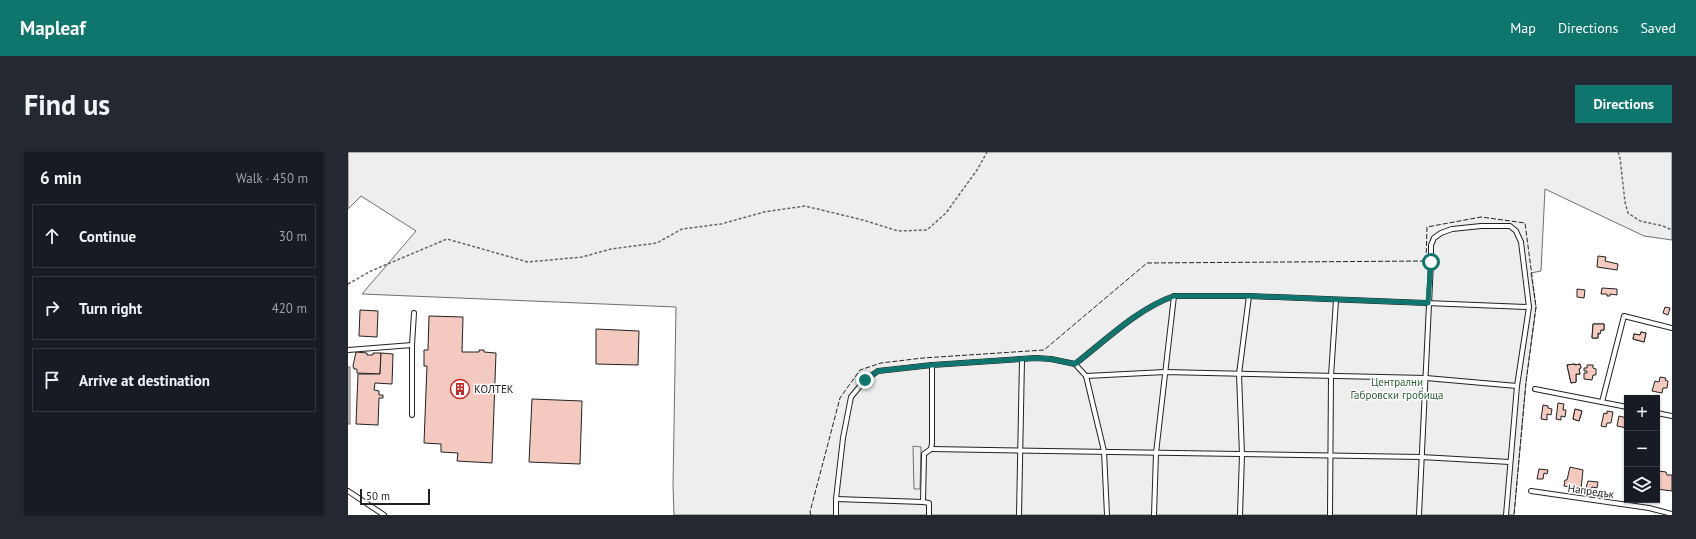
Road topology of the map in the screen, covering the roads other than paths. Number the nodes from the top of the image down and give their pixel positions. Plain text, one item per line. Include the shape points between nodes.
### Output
1 (1174, 296) junction
2 (1249, 296) junction
3 (1336, 300) junction
4 (1428, 303) junction
5 (1529, 307) junction
6 (414, 313) dead end
7 (1672, 328) edge
8 (412, 345) junction
9 (348, 350) edge
10 (1022, 359) junction
11 (1075, 364) junction
12 (932, 365) junction
13 (1165, 372) junction
14 (1239, 374) junction
15 (1086, 376) junction
16 (1332, 376) junction
17 (1426, 378) junction
18 (1517, 386) junction
19 (1535, 389) dead end
20 (1602, 402) junction
21 (1624, 406) edge
22 (1660, 414) edge
23 (412, 415) dead end
24 (1672, 416) edge
25 (931, 449) junction
26 (1020, 449) junction
27 (1104, 451) junction
28 (1156, 453) junction
29 (1242, 455) junction
30 (1331, 456) junction
31 (1421, 457) junction
32 (1510, 462) junction
33 (348, 491) edge
34 (1531, 491) dead end
35 (836, 499) junction
36 (923, 502) junction
37 (1672, 514) edge
38 (384, 515) edge
39 (836, 515) edge
40 (929, 515) edge
41 (1019, 515) edge
42 (1107, 515) edge
43 (1154, 515) edge
44 (1240, 515) edge
45 (1330, 515) edge
46 (1419, 515) edge
47 (1506, 515) edge

1 - 2 lane
1 - 11 lane via 1144,311
1 - 13 lane
2 - 3 lane
2 - 14 lane
3 - 4 lane
3 - 16 lane
4 - 5 lane
4 - 5 lane via 1431,245 1434,238 1441,232 1452,229 1510,226 1516,231 1521,242
4 - 17 lane
5 - 18 lane
6 - 8 lane
7 - 20 lane via 1624,316
8 - 9 lane
8 - 23 lane
10 - 11 lane via 1051,359
10 - 12 lane
10 - 26 lane
11 - 15 lane
12 - 25 lane
12 - 35 lane via 878,371 865,380 850,397
13 - 14 lane
13 - 15 lane
13 - 28 lane
14 - 16 lane
14 - 29 lane
15 - 27 lane
16 - 17 lane
16 - 30 lane
17 - 18 lane
17 - 31 lane
18 - 32 lane
19 - 20 lane
20 - 21 lane
22 - 24 lane
25 - 26 lane
25 - 36 lane via 924,454
26 - 27 lane
26 - 41 lane
27 - 28 lane
27 - 42 lane
28 - 29 lane
28 - 43 lane
29 - 30 lane
29 - 44 lane
30 - 31 lane
30 - 45 lane
31 - 32 lane
31 - 46 lane
32 - 47 lane
33 - 38 lane
34 - 37 lane, Напредък via 1649,508
35 - 36 lane
35 - 39 lane
36 - 40 lane via 929,503

